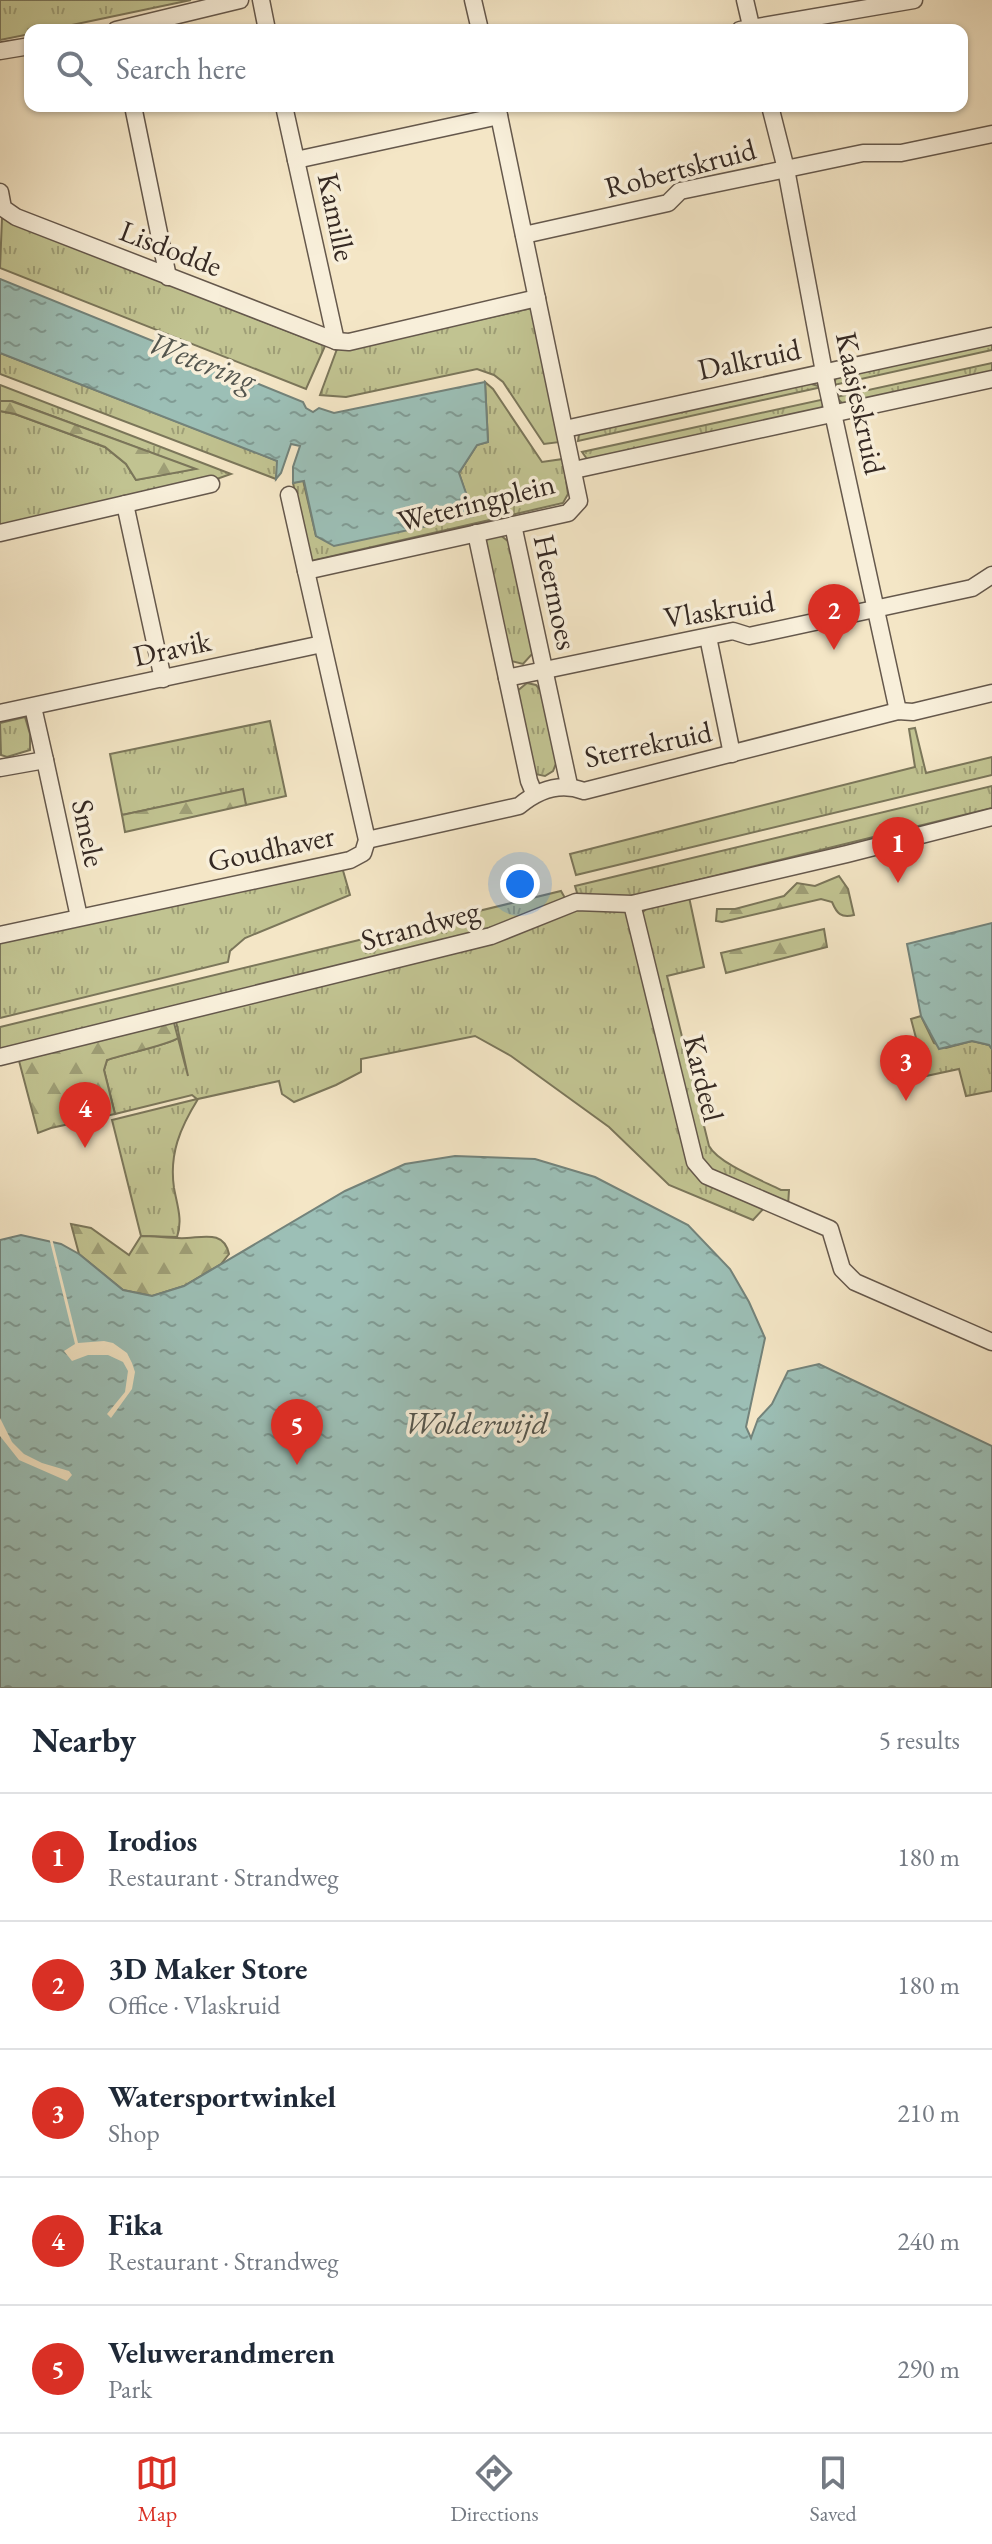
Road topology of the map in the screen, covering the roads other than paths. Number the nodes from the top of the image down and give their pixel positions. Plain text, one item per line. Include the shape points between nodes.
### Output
1 (240, 0) edge
2 (261, 0) edge
3 (473, 0) edge
4 (745, 0) edge
5 (914, 0) edge
6 (142, 24) edge
7 (266, 24) edge
8 (479, 24) edge
9 (747, 24) edge
10 (777, 24) edge
11 (24, 47) edge
12 (0, 51) edge
13 (134, 112) edge
14 (285, 112) edge
15 (494, 112) edge
16 (498, 112) edge
17 (772, 112) edge
18 (992, 134) edge
19 (296, 160) junction
20 (786, 169) junction
21 (0, 192) edge
22 (524, 235) junction
23 (168, 277) junction
24 (537, 298) junction
25 (992, 336) edge
26 (336, 341) junction
27 (824, 372) junction
28 (992, 379) edge
29 (834, 414) junction
30 (565, 429) junction
31 (574, 470) junction
32 (211, 484) dead end
33 (289, 495) dead end
34 (125, 504) junction
35 (513, 525) junction
36 (0, 533) edge
37 (476, 533) junction
38 (306, 571) junction
39 (992, 575) edge
40 (876, 607) junction
41 (708, 637) junction
42 (322, 644) junction
43 (545, 671) junction
44 (507, 678) junction
45 (163, 679) junction
46 (992, 693) edge
47 (33, 707) junction
48 (898, 711) junction
49 (0, 713) edge
50 (732, 754) junction
51 (45, 760) junction
52 (0, 768) edge
53 (569, 785) junction
54 (534, 793) junction
55 (992, 817) edge
56 (367, 840) junction
57 (632, 904) junction
58 (79, 917) junction
59 (0, 935) edge
60 (0, 1057) edge
61 (992, 1342) edge

1 - 6 street
2 - 7 street
3 - 8 street
4 - 9 street
5 - 10 street
11 - 12 street
13 - 23 street
14 - 19 street, Kamille
15 - 19 street
16 - 22 street, Weteringplein
17 - 20 street, Kaasjeskruid
18 - 20 street, Robertskruid
19 - 26 street, Kamille
20 - 22 street, Robertskruid via 680,191 668,203
20 - 27 street, Kaasjeskruid
21 - 23 street, Lisdodde via 3,208 16,217
22 - 24 street, Weteringplein
23 - 26 street, Lisdodde
24 - 26 street
24 - 30 street, Weteringplein
25 - 27 street, Dalkruid
27 - 29 street, Kaasjeskruid
27 - 30 street, Dalkruid
28 - 29 street
29 - 31 street
29 - 40 street, Kaasjeskruid
30 - 31 street, Weteringplein
31 - 35 street, Weteringplein via 579,501 568,513
32 - 34 street
33 - 38 street
34 - 36 street
34 - 45 street
35 - 37 street, Weteringplein
35 - 43 street, Heermoes
37 - 38 street, Weteringplein
37 - 44 street
38 - 42 street, Goudhaver
39 - 40 street, Vlaskruid via 972,588
40 - 41 street, Vlaskruid via 749,636 733,631
40 - 48 street, Kaasjeskruid
41 - 43 street, Vlaskruid
41 - 50 street
42 - 45 street, Dravik
42 - 56 street, Goudhaver
43 - 44 street, Heermoes
43 - 53 street, Heermoes
44 - 54 street
45 - 47 street, Dravik
46 - 48 street, Sterrekruid
47 - 49 street, Dravik
47 - 51 street, Smele
48 - 50 street, Sterrekruid
50 - 53 street, Sterrekruid via 584,791
51 - 52 street
51 - 58 street, Smele
53 - 54 street, Sterrekruid
54 - 56 street, Sterrekruid via 519,806
55 - 57 street, Strandweg
56 - 58 street, Goudhaver via 363,853 350,860
57 - 60 street, Strandweg via 576,902 491,936
57 - 61 street, Kardeel via 695,1162 707,1176 830,1229 842,1269 855,1282
58 - 59 street, Goudhaver

